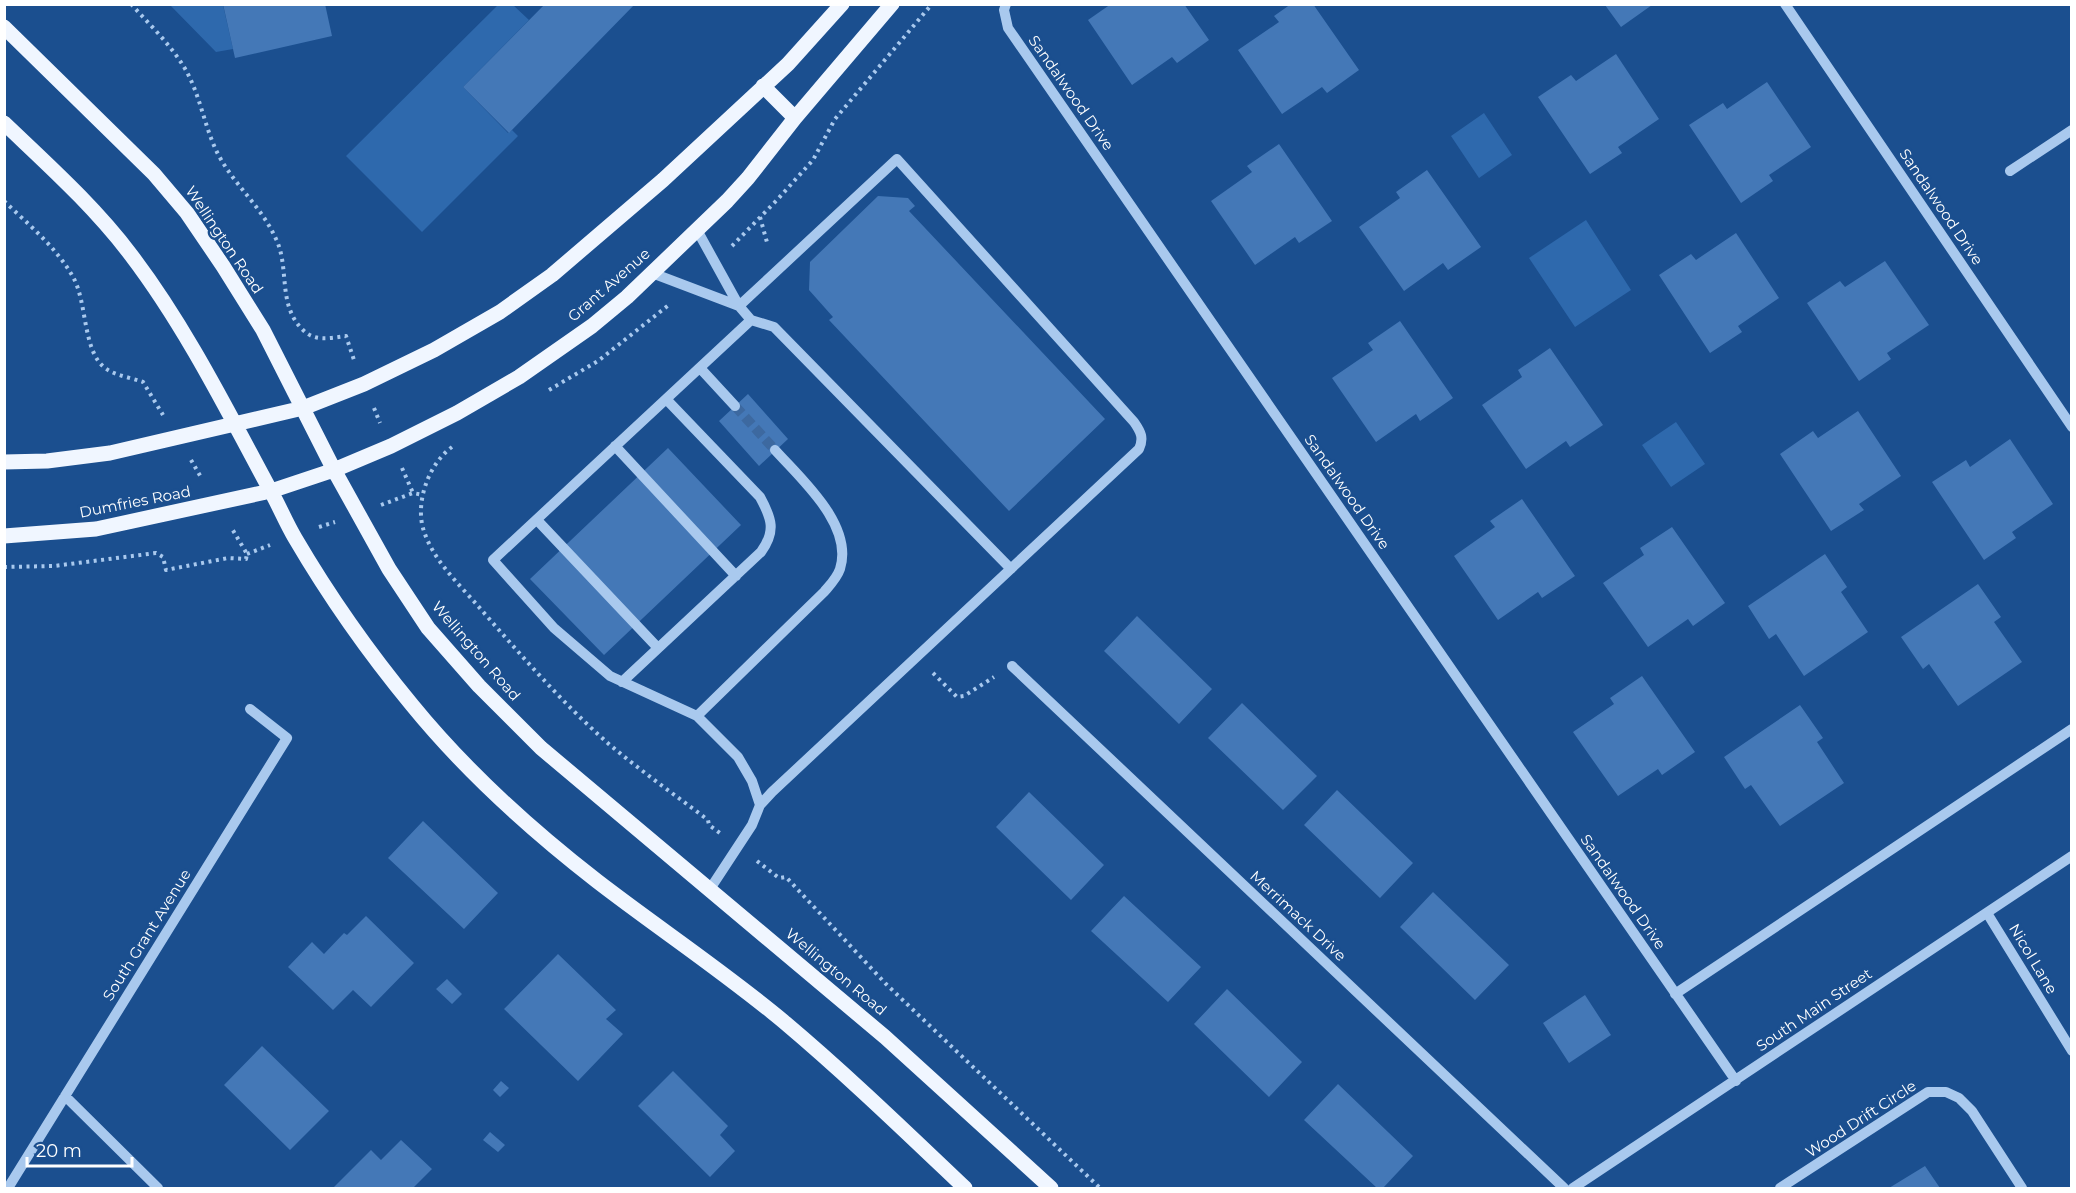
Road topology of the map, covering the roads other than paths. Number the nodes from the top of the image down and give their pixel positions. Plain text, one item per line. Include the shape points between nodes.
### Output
1 (842, 4) edge
2 (892, 4) edge
3 (1006, 4) edge
4 (1785, 4) edge
5 (4, 27) edge
6 (763, 86) junction
7 (795, 118) junction
8 (4, 123) edge
9 (2072, 130) edge
10 (2010, 171) dead end
11 (697, 230) junction
12 (652, 273) junction
13 (739, 306) junction
14 (751, 320) junction
15 (699, 368) junction
16 (666, 399) junction
17 (735, 406) tunnel mouth
18 (303, 408) junction
19 (235, 425) junction
20 (2072, 427) edge
21 (615, 446) junction
22 (775, 450) tunnel mouth
23 (4, 462) edge
24 (334, 470) junction
25 (271, 491) junction
26 (537, 520) junction
27 (4, 537) edge
28 (1011, 569) junction
29 (736, 576) junction
30 (658, 648) junction
31 (1012, 666) road end
32 (622, 682) junction
33 (250, 709) dead end
34 (697, 716) junction
35 (2072, 729) edge
36 (760, 805) junction
37 (2072, 856) edge
38 (710, 889) junction
39 (1987, 913) junction
40 (1675, 994) junction
41 (2072, 1051) edge
42 (1736, 1081) junction
43 (65, 1096) junction
44 (8, 1188) edge
45 (158, 1188) edge
46 (965, 1188) edge
47 (1051, 1188) edge
48 (1564, 1188) edge
49 (1573, 1188) edge
50 (1780, 1188) edge
51 (2022, 1188) edge

1 - 6 main road via 813,39
2 - 7 main road, Grant Avenue
3 - 40 street, Sandalwood Drive via 1008,27
4 - 20 street, Sandalwood Drive
5 - 18 main road, Wellington Road via 154,174 187,213 263,330
6 - 7 main road
6 - 18 main road via 663,180 543,282 434,350
7 - 11 main road, Grant Avenue via 748,178
8 - 19 main road via 61,177 131,255 186,338
9 - 10 street
11 - 12 main road, Grant Avenue
11 - 13 street
12 - 13 street
12 - 24 main road, Grant Avenue via 592,326 519,377 391,446
13 - 14 street
13 - 28 street via 897,159 1141,432 1143,441 1139,449
14 - 15 street
14 - 28 street via 774,327
15 - 16 street
15 - 17 street
16 - 21 street
16 - 29 street via 760,497 767,511 772,526 768,543
18 - 19 main road
18 - 24 main road, Wellington Road
19 - 23 main road via 110,453
19 - 25 main road
21 - 26 street
21 - 29 street
22 - 34 street via 828,510 842,546 839,571 824,592
24 - 25 main road, Grant Avenue
24 - 38 main road, Wellington Road via 389,569 428,628 479,686 542,748
25 - 27 main road, Dumfries Road via 96,529
25 - 46 main road via 294,537 351,625 457,756 530,826 597,881 782,1021
26 - 30 street
26 - 32 street via 493,560 554,628
28 - 36 street
29 - 30 street
30 - 32 street
31 - 48 street, Merrimack Drive
32 - 34 street
33 - 43 street, South Grant Avenue via 287,738
34 - 36 street via 738,757
35 - 40 street
36 - 38 street via 752,825
37 - 39 street, South Main Street
38 - 47 main road, Wellington Road via 885,1037
39 - 41 street, Nicol Lane
39 - 42 street, South Main Street
40 - 42 street, Sandalwood Drive
42 - 49 street, South Main Street
43 - 44 street, South Grant Avenue
43 - 45 street
50 - 51 street, Wood Drift Circle via 1928,1092 1946,1092 1972,1111

